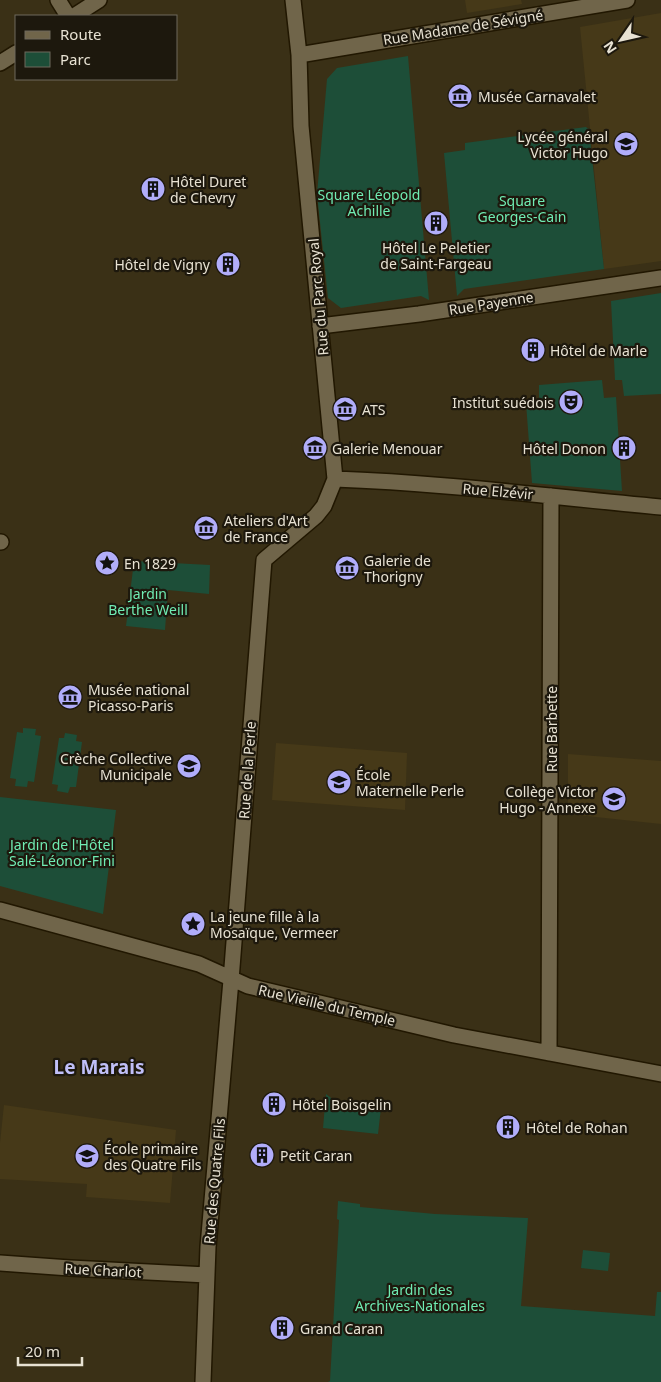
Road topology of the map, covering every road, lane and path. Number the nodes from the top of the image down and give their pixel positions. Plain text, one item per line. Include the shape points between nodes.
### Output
1 (58, 0) edge
2 (99, 0) edge
3 (293, 0) edge
4 (627, 0) edge
5 (67, 15) edge
6 (76, 15) edge
7 (15, 54) edge
8 (299, 55) junction
9 (0, 63) edge
10 (661, 278) edge
11 (320, 326) junction
12 (336, 479) junction
13 (551, 496) junction
14 (661, 507) edge
15 (0, 910) edge
16 (231, 980) junction
17 (549, 1053) junction
18 (661, 1074) edge
19 (0, 1263) edge
20 (206, 1275) junction
21 (203, 1382) edge

1 - 5 street
2 - 6 street
3 - 8 street, Rue du Parc Royal
4 - 8 street, Rue Madame de Sévigné
7 - 9 street
8 - 11 street, Rue du Parc Royal
10 - 11 street, Rue Payenne
11 - 12 street, Rue du Parc Royal
12 - 13 street, Rue Elzévir
12 - 16 street, Rue de la Perle via 316,516 264,560
13 - 14 street, Rue Elzévir
13 - 17 street, Rue Barbette
15 - 16 street, Rue Vieille du Temple via 199,964
16 - 17 street, Rue Vieille du Temple via 454,1035
16 - 20 street, Rue des Quatre Fils
17 - 18 street, Rue Vieille du Temple
19 - 20 street, Rue Charlot
20 - 21 street, Rue des Quatre Fils

